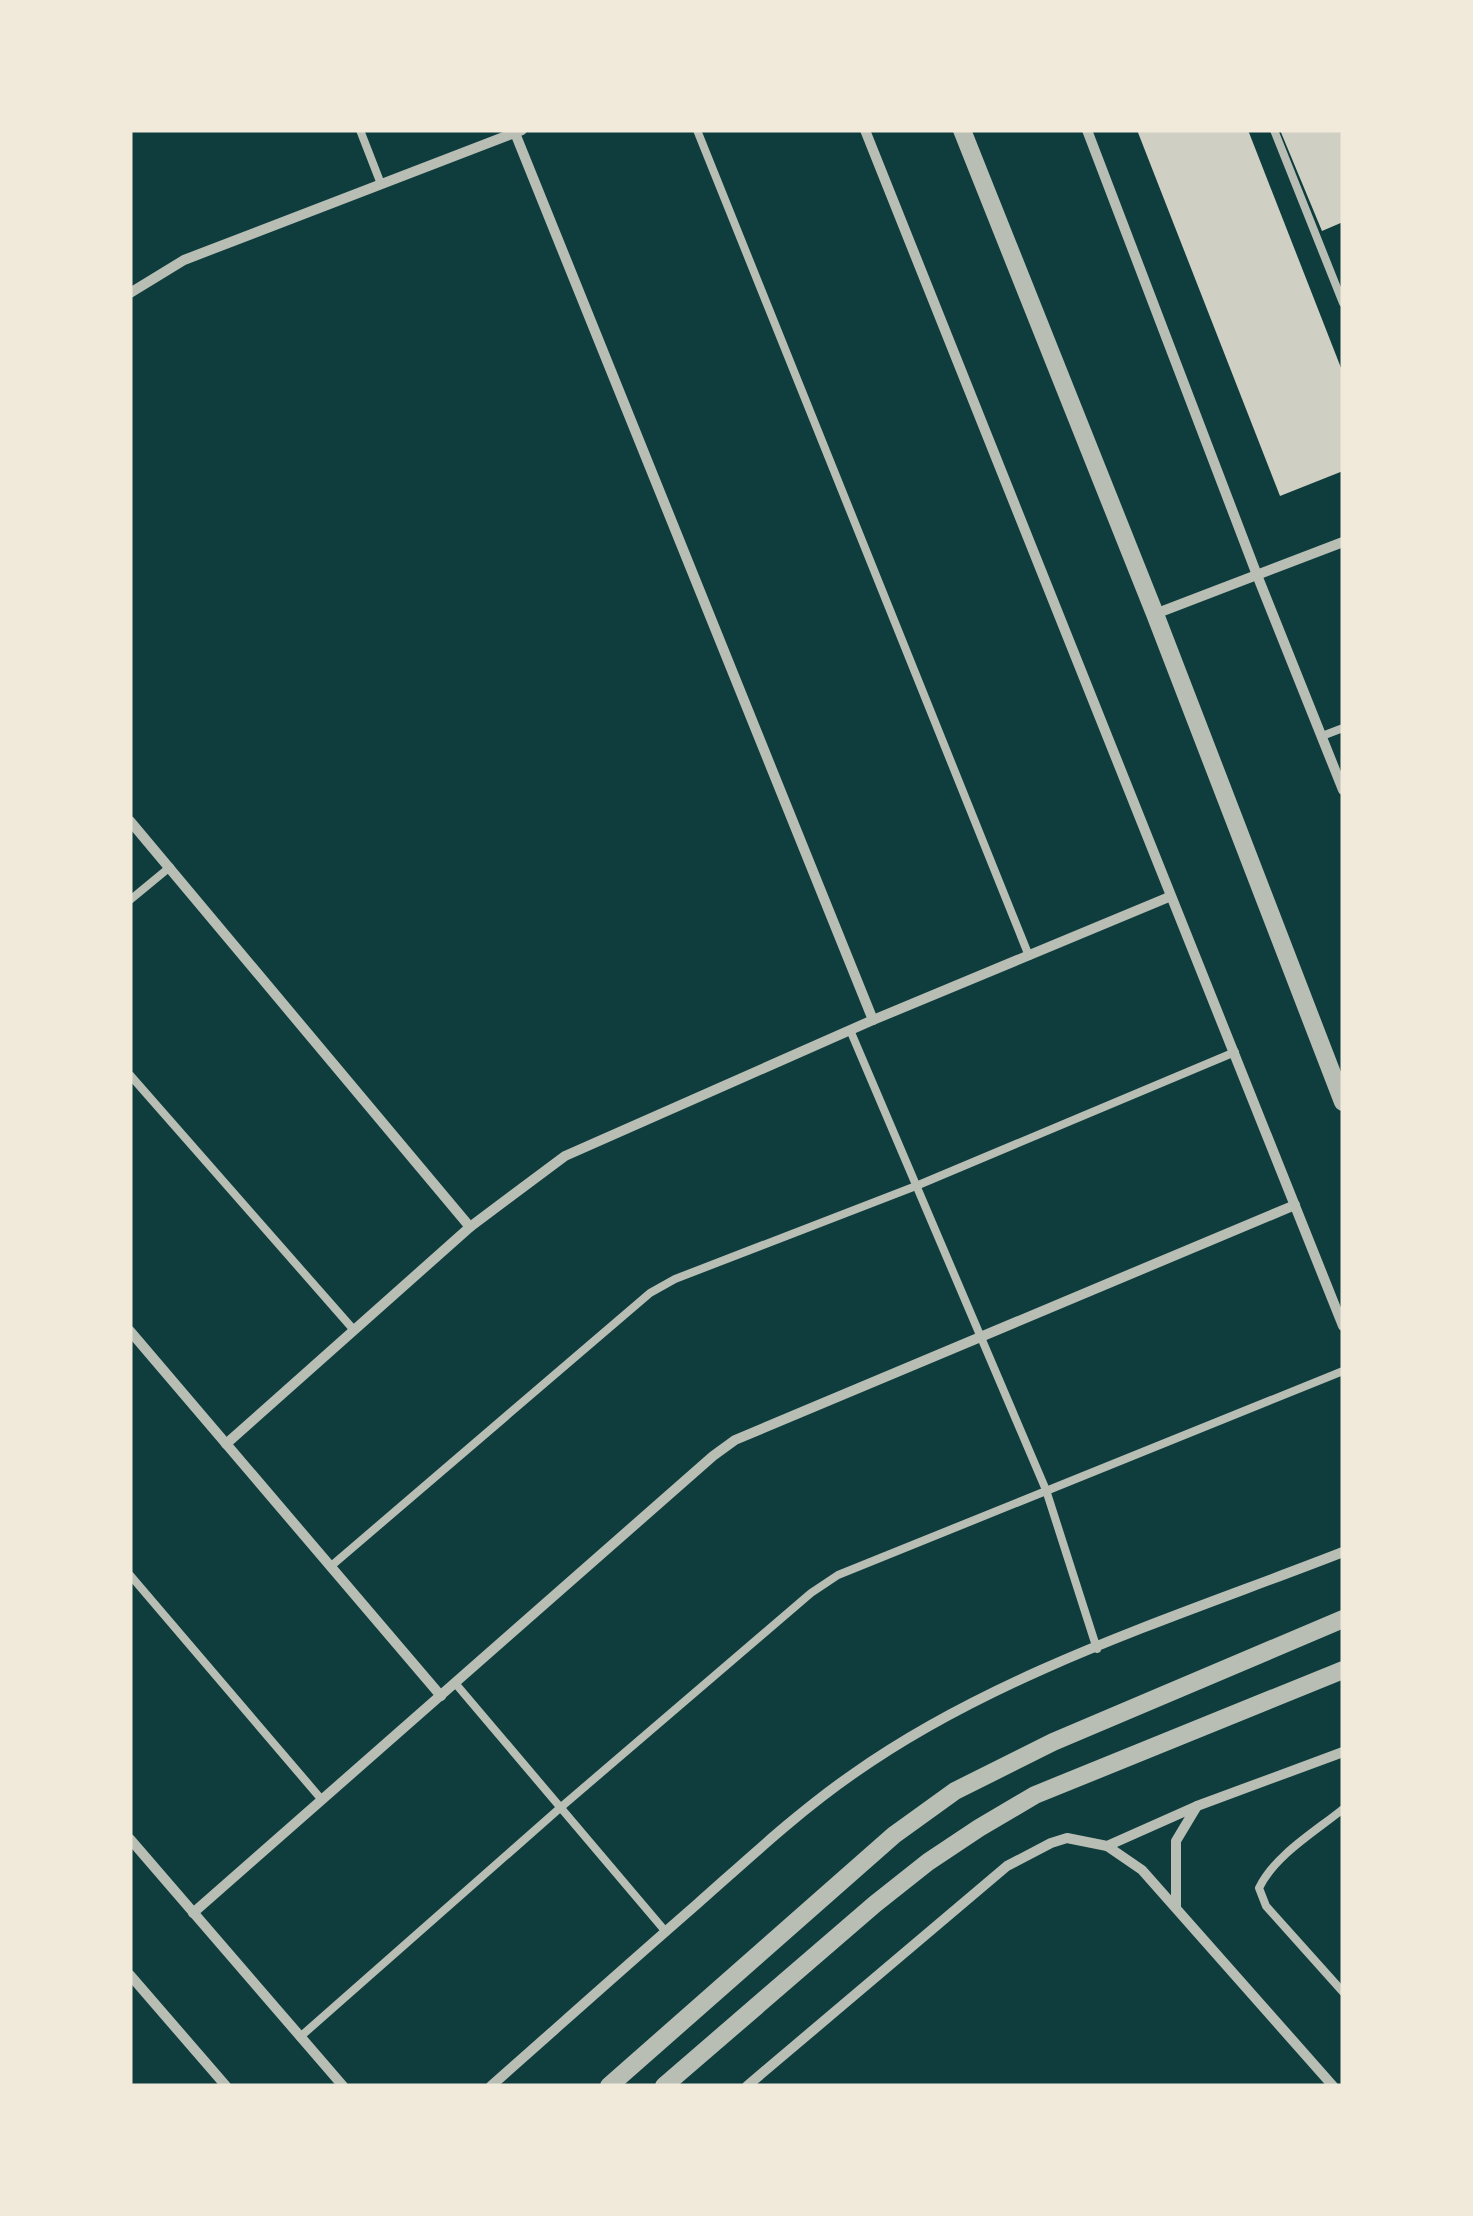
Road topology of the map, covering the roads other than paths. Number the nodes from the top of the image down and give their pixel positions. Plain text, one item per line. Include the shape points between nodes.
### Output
1 (360, 130) edge
2 (697, 130) edge
3 (865, 130) edge
4 (962, 130) edge
5 (1087, 130) edge
6 (1274, 130) edge
7 (519, 131) edge
8 (381, 184) junction
9 (130, 293) edge
10 (1343, 303) edge
11 (1343, 542) edge
12 (1257, 575) junction
13 (1155, 614) junction
14 (1343, 728) edge
15 (1322, 736) junction
16 (1343, 790) edge
17 (130, 821) edge
18 (170, 868) junction
19 (1169, 897) junction
20 (130, 900) edge
21 (1029, 956) junction
22 (873, 1020) junction
23 (850, 1030) junction
24 (1235, 1052) junction
25 (130, 1075) edge
26 (1343, 1102) edge
27 (916, 1186) junction
28 (1295, 1206) junction
29 (470, 1227) junction
30 (1343, 1326) edge
31 (353, 1329) junction
32 (130, 1331) edge
33 (979, 1337) junction
34 (1343, 1371) edge
35 (226, 1444) junction
36 (1046, 1490) junction
37 (1343, 1552) edge
38 (330, 1567) junction
39 (130, 1575) edge
40 (1343, 1620) edge
41 (1097, 1648) junction
42 (1343, 1670) edge
43 (455, 1683) junction
44 (441, 1696) junction
45 (1343, 1752) edge
46 (322, 1800) junction
47 (1197, 1806) junction
48 (560, 1808) junction
49 (1343, 1808) edge
50 (130, 1840) edge
51 (1106, 1846) junction
52 (1176, 1908) junction
53 (193, 1912) junction
54 (666, 1932) junction
55 (130, 1974) edge
56 (1343, 1992) edge
57 (300, 2037) junction
58 (226, 2086) edge
59 (342, 2086) edge
60 (491, 2086) edge
61 (608, 2086) edge
62 (664, 2086) edge
63 (747, 2086) edge
64 (1334, 2086) edge

1 - 8 lane
2 - 21 lane
3 - 19 street
4 - 13 street
5 - 12 street
6 - 10 lane
7 - 8 street
7 - 22 street
8 - 9 street via 184,260
11 - 12 street
12 - 13 street
12 - 15 street
13 - 26 street
14 - 15 lane
15 - 16 street
17 - 18 street
18 - 20 lane
18 - 29 street
19 - 21 street
19 - 24 street
21 - 22 street
22 - 23 street
23 - 27 lane
23 - 29 street via 565,1156
24 - 27 lane
24 - 28 street
25 - 31 lane
27 - 33 lane
27 - 38 lane via 650,1293
28 - 30 street
28 - 33 street
29 - 31 street
31 - 35 street
32 - 35 street
33 - 36 lane
33 - 43 street via 736,1440
34 - 36 lane
35 - 38 street
36 - 41 lane
36 - 48 lane via 838,1575
37 - 41 street
38 - 44 street
39 - 46 lane
40 - 61 street via 1053,1742 955,1791 894,1834
41 - 54 street via 987,1695 854,1773
42 - 62 street via 1035,1795 979,1828 874,1904
43 - 44 street
43 - 48 lane
44 - 46 street
45 - 47 street
46 - 53 street
47 - 51 street
47 - 52 street via 1176,1841
48 - 54 lane
48 - 57 lane
49 - 56 lane via 1259,1888 1266,1906
50 - 53 street
51 - 52 street via 1142,1870
51 - 63 street via 1068,1838 1007,1866
52 - 64 street
53 - 57 street
54 - 60 street
55 - 58 street
57 - 59 street

